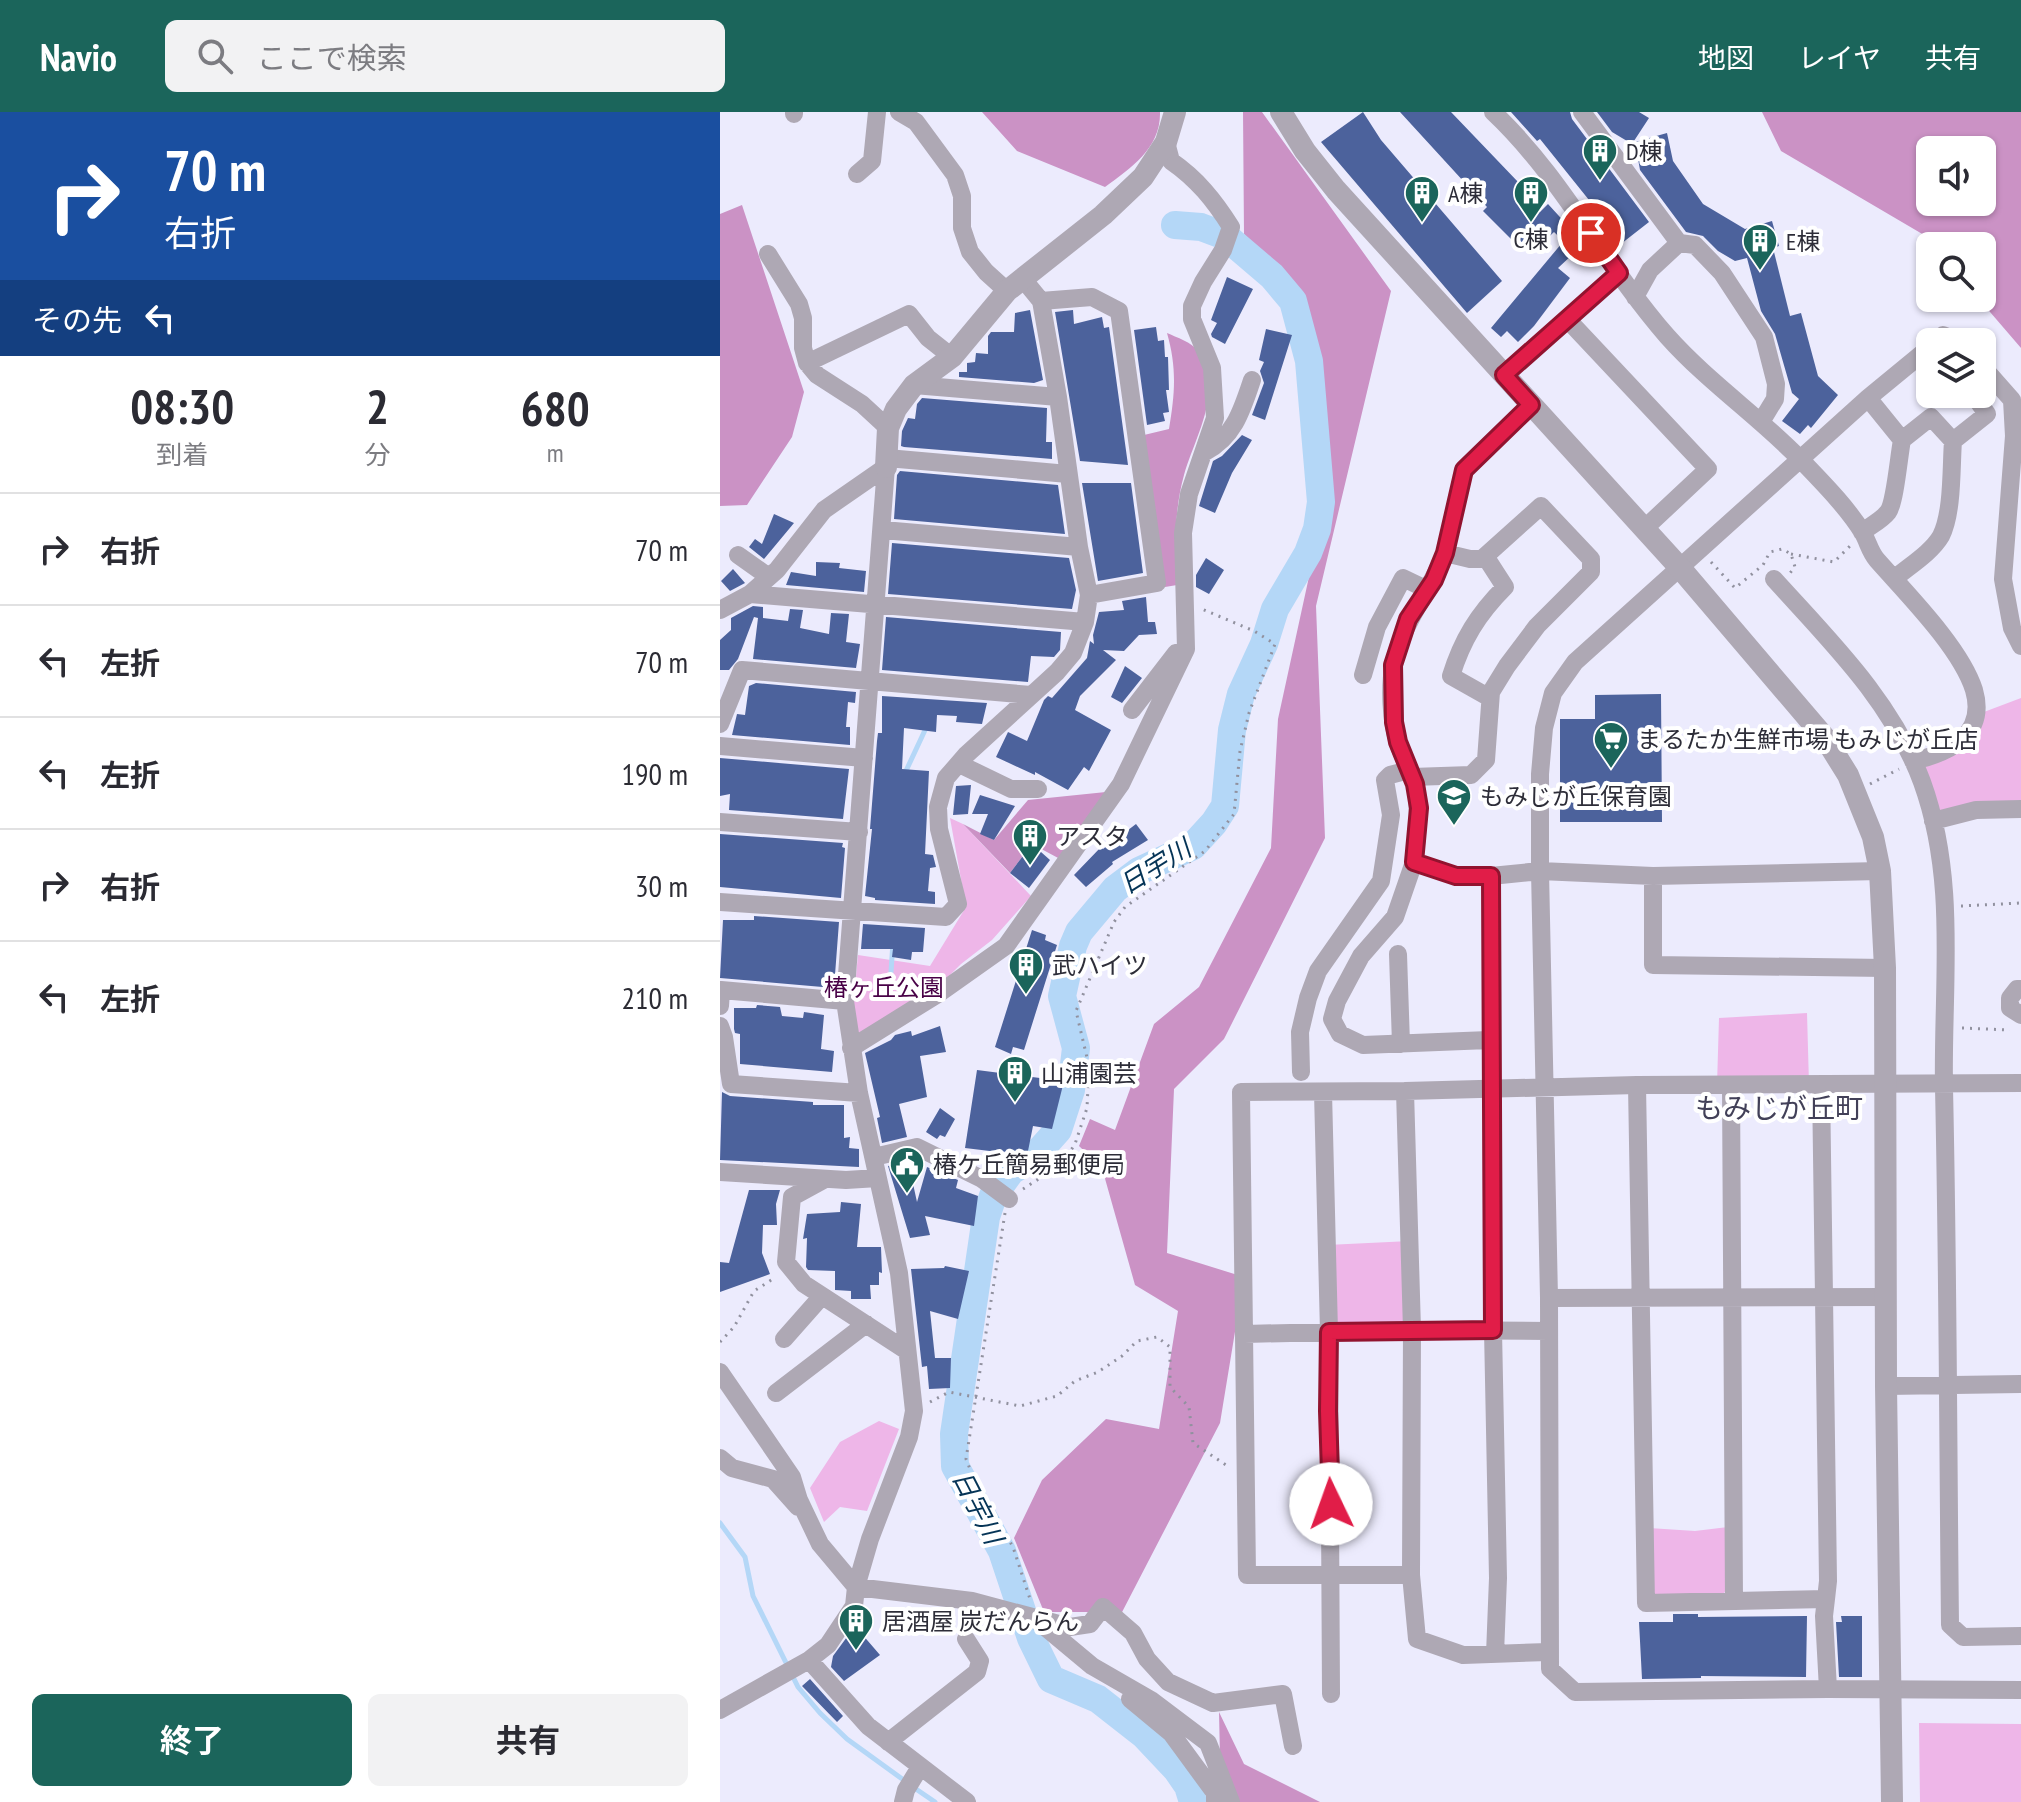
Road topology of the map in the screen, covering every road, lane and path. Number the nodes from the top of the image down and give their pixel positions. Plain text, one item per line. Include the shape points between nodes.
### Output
1 (877, 112) edge
2 (899, 112) edge
3 (1175, 112) edge
4 (1493, 112) edge
5 (1582, 112) edge
6 (1289, 116) edge
7 (1166, 142) junction
8 (857, 174) dead end
9 (1679, 243) junction
10 (768, 254) dead end
11 (1619, 273) junction
12 (1015, 285) junction
13 (1635, 297) junction
14 (1041, 301) junction
15 (1567, 319) junction
16 (952, 357) junction
17 (1916, 359) edge
18 (807, 363) junction
19 (1504, 375) junction
20 (1252, 380) dead end
21 (1996, 382) edge
22 (914, 385) junction
23 (1058, 397) junction
24 (1868, 398) junction
25 (1531, 405) junction
26 (1983, 408) edge
27 (1761, 422) junction
28 (888, 428) junction
29 (1902, 440) junction
30 (1953, 441) junction
31 (1205, 452) junction
32 (1801, 460) junction
33 (887, 463) junction
34 (1068, 474) junction
35 (1644, 529) junction
36 (883, 530) junction
37 (1862, 532) junction
38 (1079, 547) junction
39 (1700, 551) junction
40 (1445, 553) junction
41 (1791, 554) junction
42 (738, 555) dead end
43 (1485, 556) junction
44 (1681, 569) junction
45 (1768, 572) junction
46 (769, 577) junction
47 (1894, 579) junction
48 (1428, 590) junction
49 (750, 594) junction
50 (1089, 595) junction
51 (1186, 602) junction
52 (876, 606) junction
53 (720, 610) edge
54 (1085, 622) junction
55 (2021, 646) edge
56 (1186, 649) junction
57 (1363, 675) dead end
58 (870, 679) junction
59 (1031, 695) junction
60 (1490, 698) junction
61 (1132, 710) dead end
62 (720, 724) edge
63 (720, 746) edge
64 (864, 758) junction
65 (1913, 761) junction
66 (959, 764) junction
67 (1410, 773) junction
68 (1038, 789) dead end
69 (1855, 792) junction
70 (2021, 809) edge
71 (1933, 821) junction
72 (720, 822) edge
73 (859, 832) junction
74 (1414, 862) junction
75 (1540, 871) junction
76 (1880, 871) junction
77 (1491, 876) junction
78 (1653, 876) junction
79 (1373, 895) junction
80 (720, 902) edge
81 (2021, 903) edge
82 (1945, 906) junction
83 (1398, 909) junction
84 (851, 911) junction
85 (1398, 954) dead end
86 (1885, 968) junction
87 (2021, 989) edge
88 (845, 1001) junction
89 (720, 1006) edge
90 (1304, 1014) junction
91 (2021, 1015) edge
92 (1332, 1019) junction
93 (720, 1026) edge
94 (1946, 1027) junction
95 (2021, 1030) edge
96 (1489, 1040) junction
97 (1401, 1044) junction
98 (851, 1048) junction
99 (1301, 1072) dead end
100 (1944, 1083) junction
101 (2021, 1083) edge
102 (1821, 1084) junction
103 (1887, 1084) junction
104 (1637, 1085) junction
105 (1731, 1085) junction
106 (1545, 1088) junction
107 (1491, 1089) junction
108 (1405, 1091) junction
109 (1323, 1092) junction
110 (859, 1093) junction
111 (874, 1157) junction
112 (720, 1172) edge
113 (878, 1178) junction
114 (825, 1179) junction
115 (1009, 1199) junction
116 (791, 1268) junction
117 (822, 1296) junction
118 (1641, 1296) junction
119 (1731, 1297) junction
120 (1824, 1297) junction
121 (1887, 1297) junction
122 (1549, 1298) junction
123 (866, 1324) junction
124 (1412, 1330) junction
125 (1493, 1330) junction
126 (1548, 1331) junction
127 (1329, 1332) junction
128 (1245, 1334) junction
129 (784, 1339) dead end
130 (720, 1342) edge
131 (907, 1351) junction
132 (720, 1372) edge
133 (2021, 1384) edge
134 (1947, 1385) junction
135 (1886, 1386) junction
136 (949, 1392) dead end
137 (776, 1393) dead end
138 (977, 1396) junction
139 (720, 1458) edge
140 (1246, 1477) junction
141 (808, 1518) junction
142 (1331, 1575) junction
143 (1411, 1575) junction
144 (856, 1587) junction
145 (1826, 1599) junction
146 (1734, 1601) junction
147 (1036, 1618) junction
148 (2021, 1636) edge
149 (966, 1639) dead end
150 (1548, 1652) junction
151 (1495, 1654) junction
152 (804, 1662) junction
153 (1092, 1666) junction
154 (1828, 1689) junction
155 (1890, 1690) junction
156 (2021, 1690) edge
157 (1331, 1694) dead end
158 (720, 1710) edge
159 (888, 1742) junction
160 (1293, 1746) dead end
161 (911, 1784) edge
162 (967, 1802) edge
163 (1215, 1802) edge
164 (1231, 1802) edge
165 (1892, 1802) edge

1 - 8 street via 872,161
2 - 12 street via 916,122 955,175 970,252 986,272
3 - 7 street
4 - 11 street via 1559,185
5 - 9 street
6 - 19 street via 1305,151 1336,190
7 - 12 street via 1143,177 1103,215
7 - 31 street via 1171,161 1213,199 1231,227 1192,306 1212,368 1215,418
9 - 13 street via 1650,270
9 - 27 street via 1695,245 1722,273 1764,337 1776,384 1775,399
10 - 18 street via 799,304
11 - 13 street
11 - 15 street
12 - 14 street
12 - 16 street
13 - 27 street via 1669,339
14 - 23 street
14 - 50 street via 1092,297 1119,311 1157,583
15 - 19 street
15 - 35 street via 1708,469
16 - 18 street via 909,314
16 - 22 street
17 - 24 street
18 - 28 street
19 - 25 street
20 - 31 street via 1240,416 1221,443
21 - 55 street via 2012,400 2003,579 2012,628
22 - 23 street
22 - 28 street
23 - 34 street
24 - 29 street
24 - 32 street
25 - 35 street
25 - 40 street via 1464,470
26 - 30 street via 1987,414
27 - 32 street
28 - 33 street
29 - 30 street via 1931,417
29 - 37 street via 1893,502
30 - 47 street via 1941,536
31 - 51 street via 1189,494 1183,533
32 - 37 street
32 - 39 street
33 - 34 street
33 - 36 street
33 - 46 street via 824,510
34 - 38 street
35 - 44 street
36 - 38 street
36 - 52 street
37 - 41 path via 1834,562
37 - 47 street via 1873,556
38 - 50 street
39 - 44 street
39 - 45 path via 1735,588
40 - 43 street via 1470,559
40 - 48 street
41 - 45 path via 1782,549 1770,552
41 - 45 path via 1795,567 1785,579
42 - 46 street
43 - 60 street via 1505,587 1471,626 1451,676
43 - 60 street via 1541,506 1591,559 1591,572 1537,626
44 - 69 street via 1825,738
44 - 75 street via 1575,662 1553,693 1540,774
45 - 65 street via 1847,659 1881,704
46 - 49 street
47 - 65 street via 1931,621 1974,691 1971,730 1958,744
48 - 57 street via 1403,578 1377,627
48 - 67 street via 1408,619 1393,665 1394,722
49 - 52 street
49 - 53 street
50 - 54 street
51 - 56 street
51 - 115 path via 1275,644 1249,713 1234,814 1205,851 1125,907 1114,922 1076,1011 1089,1066 1087,1108 1075,1144 1062,1164
52 - 54 street
52 - 58 street
54 - 59 street via 1073,653
56 - 61 street via 1173,654
56 - 98 street via 1121,784 1006,946
58 - 59 street
58 - 62 street via 742,670
58 - 64 street
59 - 66 street
60 - 67 street via 1486,760 1471,775
63 - 64 street
64 - 73 street
65 - 69 path
65 - 71 street
66 - 68 street via 1011,789
66 - 84 street via 946,778 938,807 958,904 946,917
67 - 74 street via 1419,808
67 - 79 street via 1385,780 1391,815 1381,881
69 - 76 street
70 - 71 street via 1976,810
71 - 82 street
72 - 73 street
73 - 84 street
74 - 77 street via 1456,876
74 - 83 street
75 - 77 street
75 - 78 street
75 - 106 street
76 - 78 street
76 - 86 street
77 - 96 street
78 - 86 street via 1653,965
79 - 83 street
79 - 90 street via 1318,971
80 - 84 street
81 - 82 path
82 - 94 street
83 - 92 street via 1361,956
84 - 88 street
85 - 97 street
86 - 103 street
87 - 91 street via 2010,998 2010,1008
88 - 89 street via 721,990
88 - 98 street
90 - 92 street
90 - 99 street
92 - 97 street via 1340,1034 1363,1045
93 - 110 street via 731,1084
94 - 95 path
94 - 100 street
96 - 97 street
96 - 107 street
98 - 110 street
100 - 101 street
100 - 103 street
100 - 134 street
102 - 103 street
102 - 105 street
102 - 120 street
103 - 121 street
104 - 105 street
104 - 106 street
104 - 118 street
105 - 119 street
106 - 107 street
106 - 122 street
107 - 108 street
107 - 125 street
108 - 109 street
108 - 124 street
109 - 127 street
109 - 128 street via 1241,1092
110 - 111 street
111 - 113 street
111 - 115 street via 917,1147 982,1179
112 - 114 street
113 - 114 street
113 - 131 street via 899,1273
114 - 116 street via 792,1197 786,1262
115 - 138 path
116 - 117 street
116 - 130 path via 754,1291
117 - 123 street
117 - 129 street
118 - 119 street
118 - 122 street
118 - 146 street via 1646,1603
119 - 120 street
119 - 146 street
120 - 121 street
120 - 145 street
121 - 135 street
122 - 126 street
123 - 131 street
123 - 137 street
124 - 125 street
124 - 127 street
124 - 143 street
125 - 126 street
125 - 151 street
126 - 150 street
127 - 128 street
127 - 142 street
128 - 140 street
131 - 144 street via 914,1411 909,1437
132 - 141 street via 792,1477
133 - 134 street
134 - 135 street
134 - 148 street via 1950,1625 1963,1637
135 - 155 street
136 - 138 path
138 - 140 path via 1020,1406 1057,1396 1137,1341 1157,1337 1170,1347 1170,1387 1189,1407 1193,1443
138 - 147 path via 966,1459 1013,1547
139 - 141 street via 732,1468 773,1479
140 - 142 street via 1247,1575
141 - 144 street via 820,1544
142 - 143 street
142 - 157 street
143 - 151 street via 1417,1639 1463,1655
144 - 147 street via 972,1601
144 - 152 street via 854,1606 828,1645
145 - 146 street
145 - 154 street
147 - 153 street
147 - 160 street via 1070,1627 1090,1624 1103,1607 1133,1633 1168,1682 1213,1703 1283,1694
149 - 159 street via 980,1661 977,1672
150 - 151 street
150 - 154 street via 1550,1669 1575,1692
152 - 158 street
152 - 159 street
153 - 163 street via 1171,1733 1215,1793
153 - 164 street via 1151,1700 1208,1743
154 - 155 street
155 - 156 street
155 - 165 street
159 - 161 street
161 - 162 street

